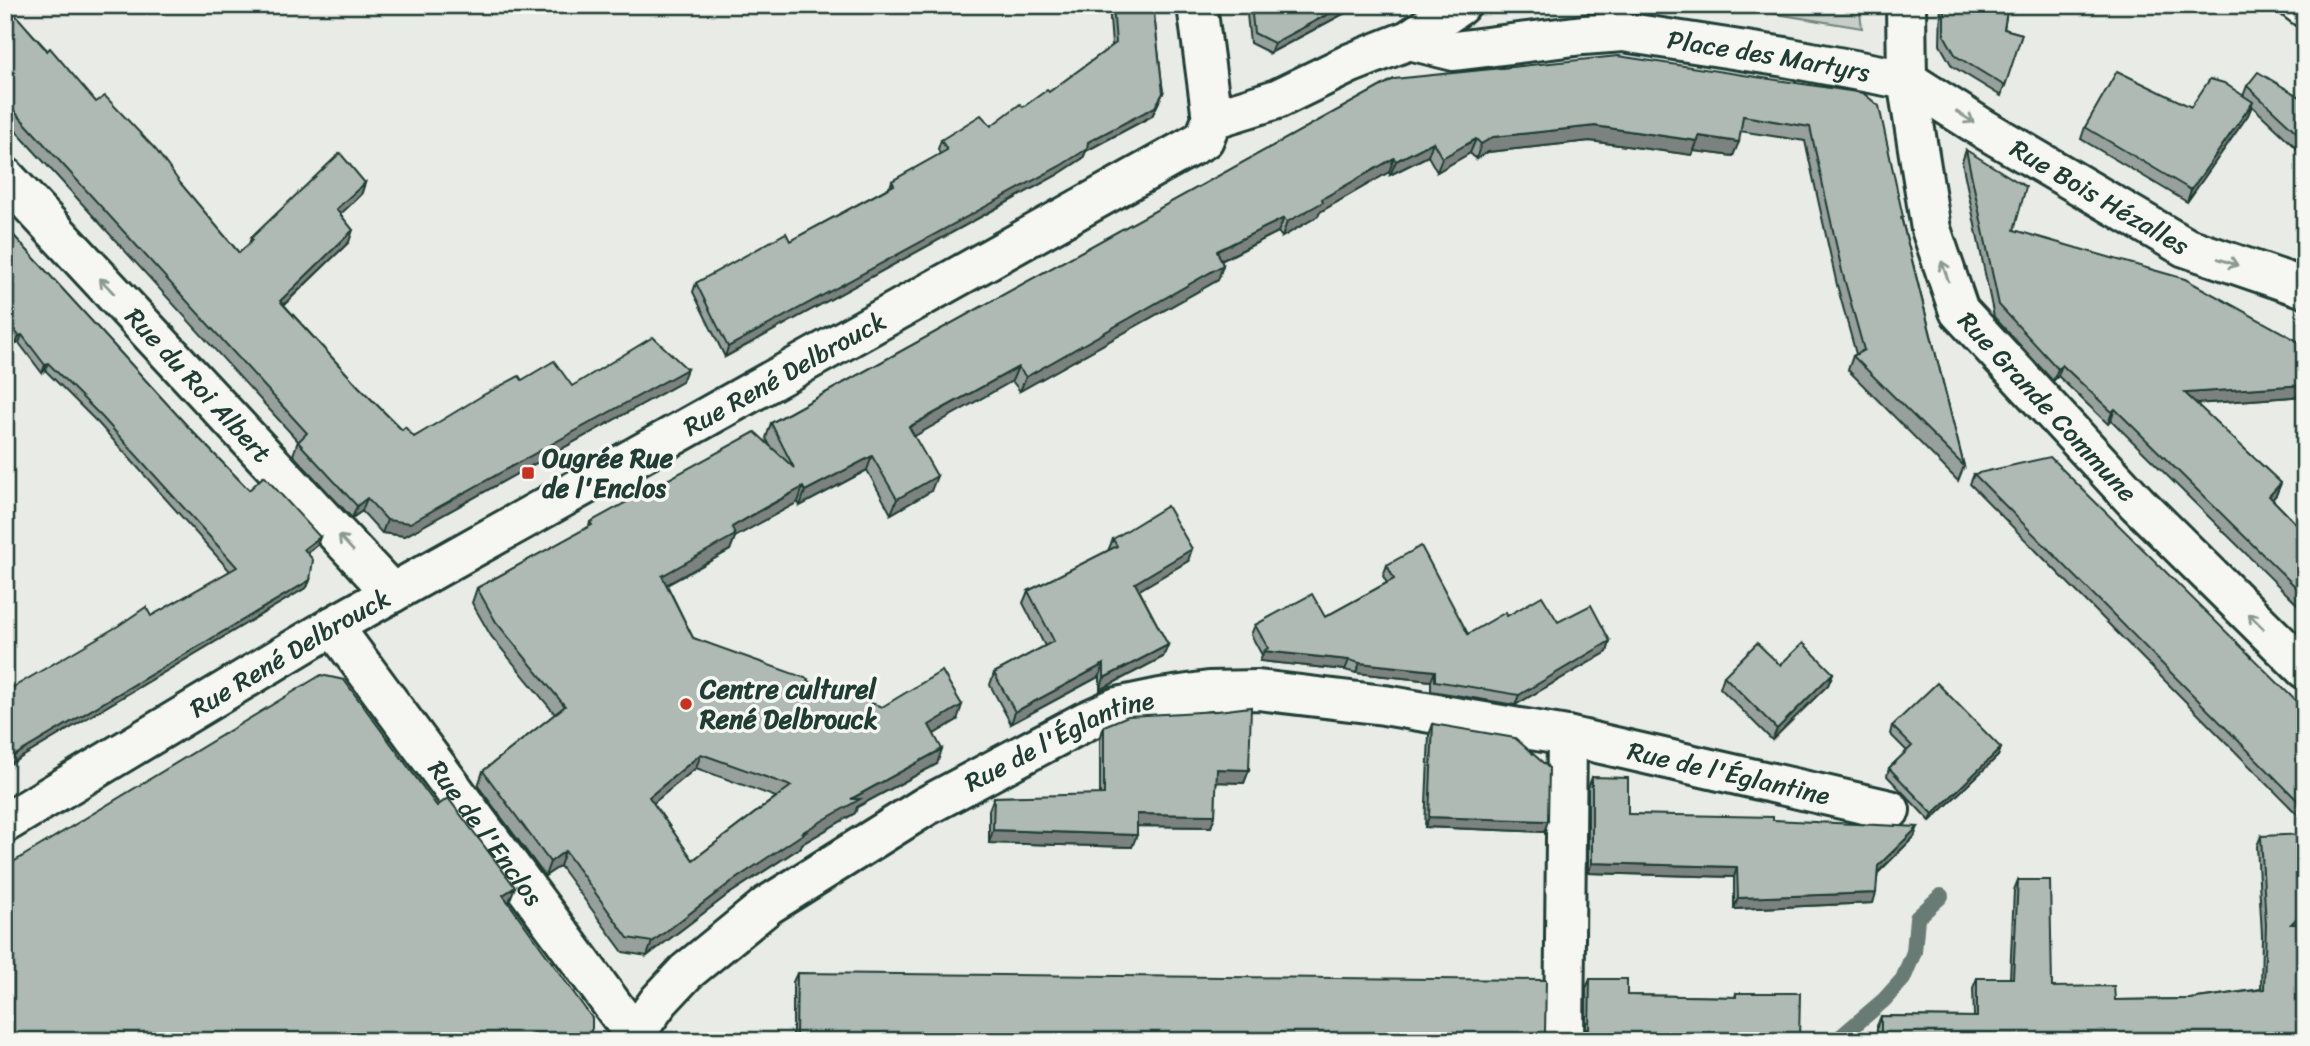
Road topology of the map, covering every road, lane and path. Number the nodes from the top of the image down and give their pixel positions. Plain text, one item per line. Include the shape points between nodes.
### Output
1 (1197, 5) edge
2 (1460, 5) edge
3 (1906, 5) edge
4 (2293, 5) edge
5 (2305, 14) edge
6 (1409, 40) junction
7 (1907, 80) junction
8 (1208, 129) junction
9 (5, 177) edge
10 (2305, 288) edge
11 (392, 593) junction
12 (333, 626) junction
13 (2305, 669) edge
14 (1567, 736) junction
15 (1890, 810) dead end
16 (5, 823) edge
17 (637, 1037) edge
18 (1564, 1041) edge

1 - 8 street
2 - 6 street
3 - 7 street, Place des Martyrs
4 - 5 lane
6 - 7 street, Place des Martyrs via 1454,51 1623,32
6 - 8 street, Rue René Delbrouck
7 -> 10 street, Rue Bois Hézalles via 2185,247
13 -> 7 street, Rue Grande Commune via 2137,503 1959,311 1931,229
8 - 11 street, Rue René Delbrouck
11 -> 9 street, Rue du Roi Albert
11 - 12 street, Rue René Delbrouck
12 - 16 street, Rue René Delbrouck
12 - 17 street, Rue de l'Enclos
14 - 15 street, Rue de l'Églantine
14 - 17 street, Rue de l'Églantine via 1384,705 1258,690 1209,691 1117,707 926,806 768,905 686,972 659,1001
14 - 18 street

